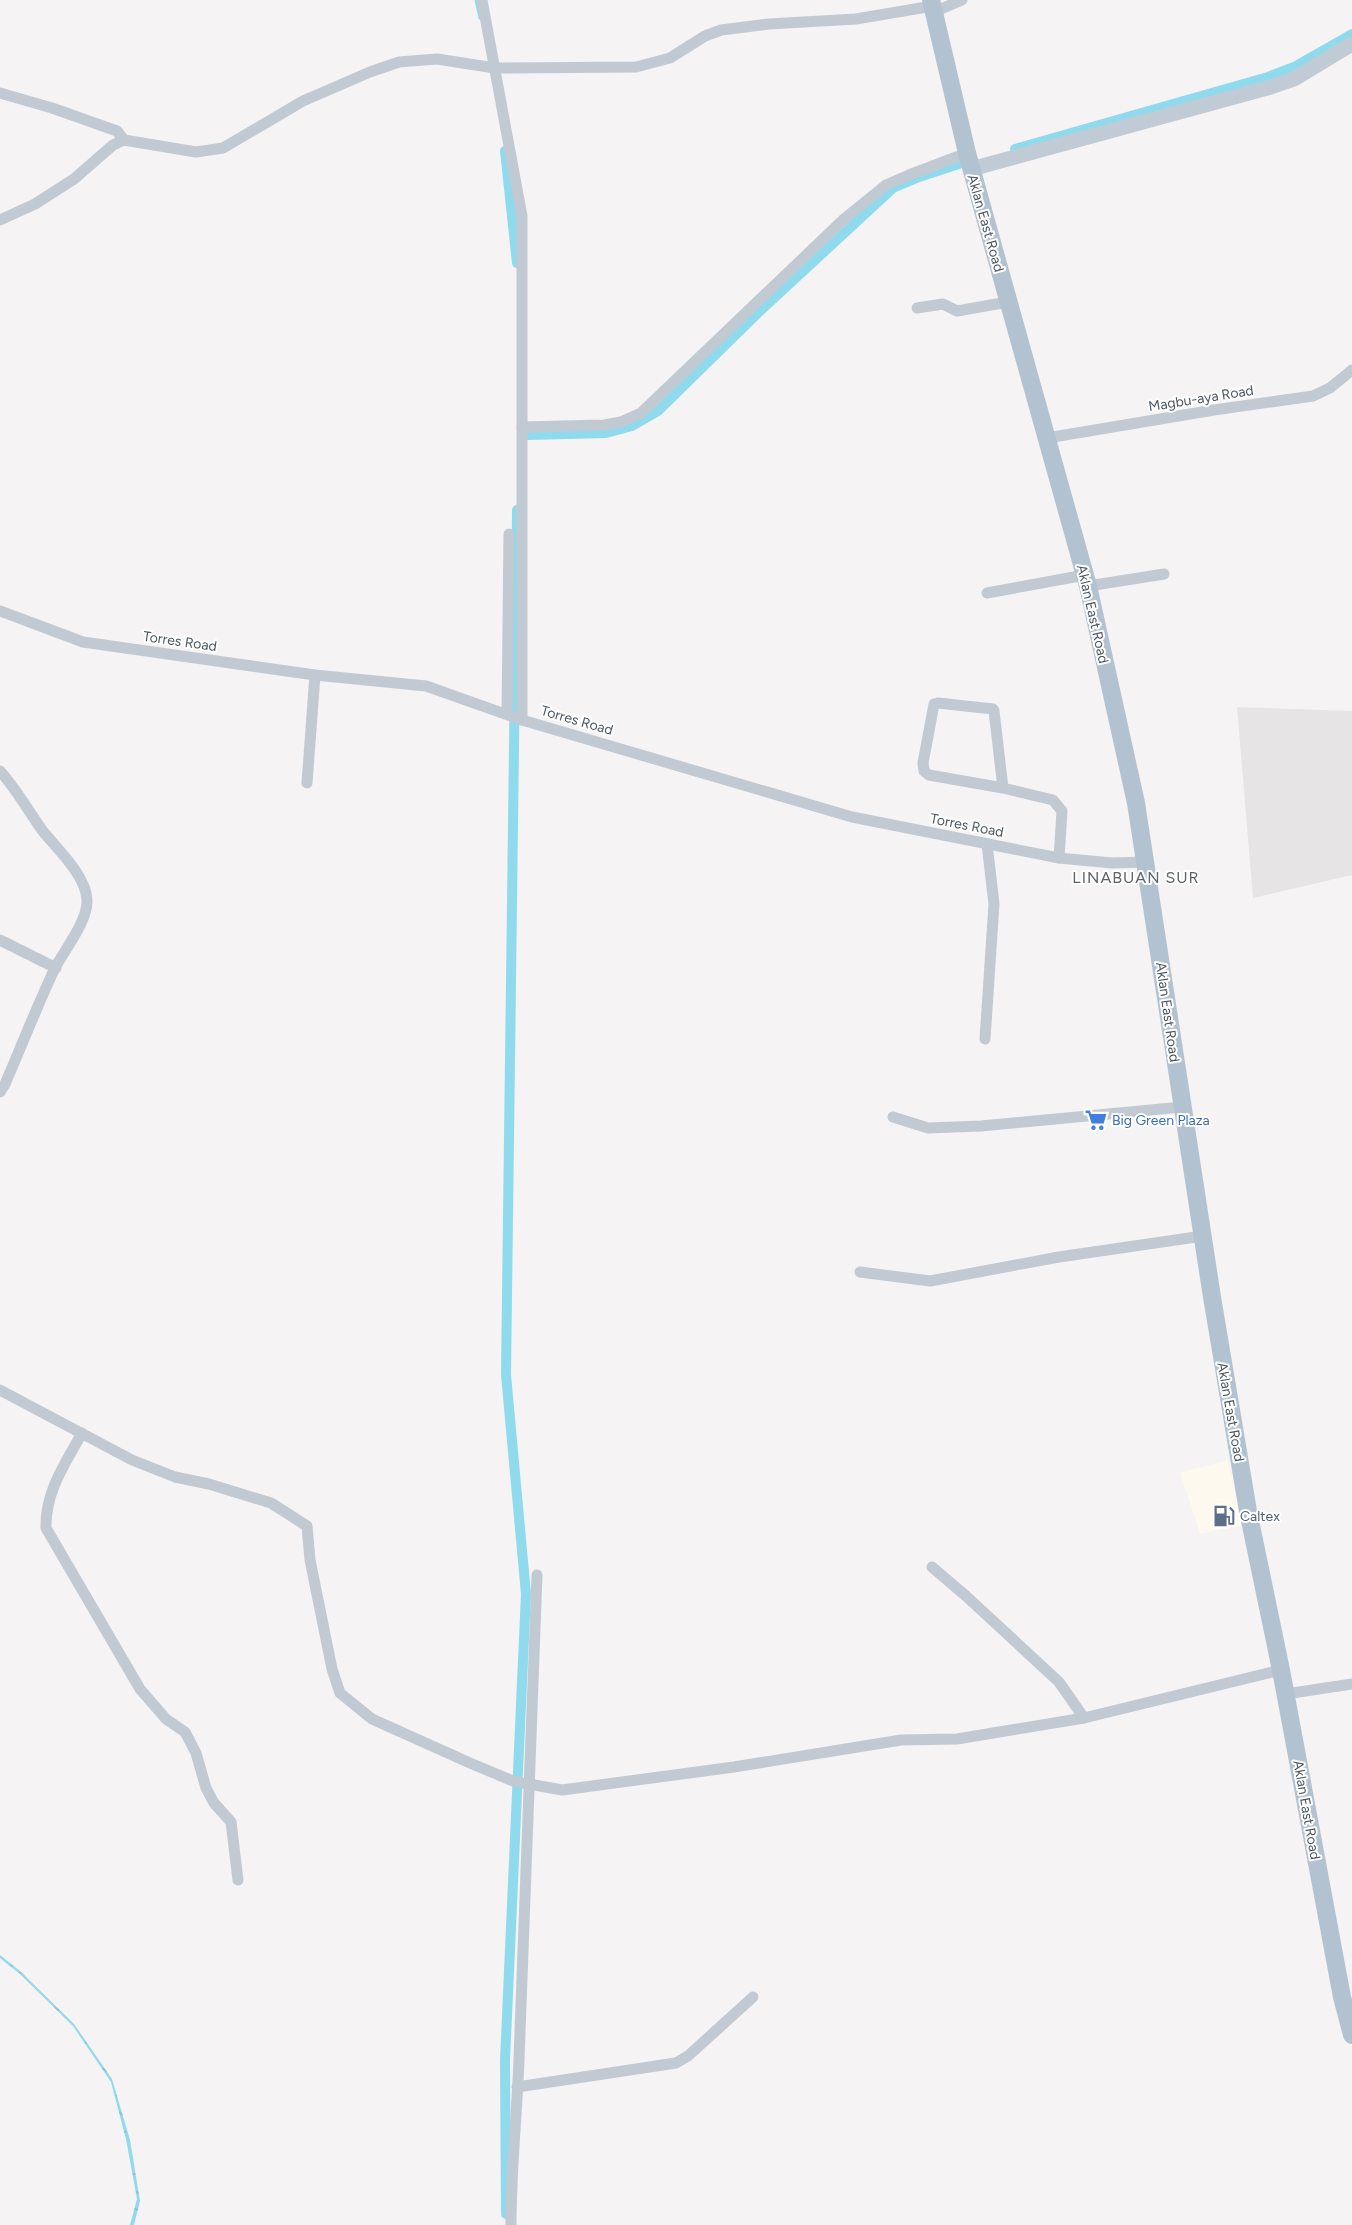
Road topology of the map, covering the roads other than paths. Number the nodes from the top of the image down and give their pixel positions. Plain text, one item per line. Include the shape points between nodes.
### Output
1 (482, 0) edge
2 (962, 0) edge
3 (932, 6) edge
4 (1352, 44) edge
5 (495, 68) junction
6 (0, 92) edge
7 (124, 140) junction
8 (969, 161) junction
9 (0, 220) edge
10 (1008, 302) junction
11 (917, 308) dead end
12 (1352, 370) edge
13 (522, 427) junction
14 (1047, 438) junction
15 (509, 534) dead end
16 (1164, 574) dead end
17 (1086, 581) junction
18 (988, 592) dead end
19 (0, 612) edge
20 (315, 675) junction
21 (514, 717) junction
22 (0, 771) edge
23 (307, 783) dead end
24 (1003, 788) junction
25 (987, 844) junction
26 (1059, 858) junction
27 (1147, 862) junction
28 (0, 940) edge
29 (56, 968) junction
30 (985, 1039) dead end
31 (2, 1085) edge
32 (1182, 1107) junction
33 (893, 1117) dead end
34 (1203, 1236) junction
35 (860, 1272) dead end
36 (0, 1390) edge
37 (82, 1434) junction
38 (932, 1568) dead end
39 (536, 1575) dead end
40 (1281, 1670) junction
41 (1352, 1684) edge
42 (1286, 1694) junction
43 (1084, 1718) junction
44 (528, 1783) junction
45 (238, 1880) dead end
46 (753, 1997) dead end
47 (1352, 2035) edge
48 (518, 2086) junction
49 (511, 2225) edge

1 - 5 street
2 - 3 street
3 - 5 street via 856,19 721,30 670,58 636,67
3 - 8 main road, Aklan East Road
4 - 8 street via 1294,79 1270,87
5 - 7 street via 437,59 399,62 304,101 214,151 196,152
5 - 13 street via 522,216
6 - 7 street via 118,131
7 - 9 street via 74,179 35,204
8 - 10 main road, Aklan East Road
8 - 13 street via 895,180 879,191 844,219 641,412 604,426
10 - 11 street via 957,311 943,304
10 - 14 main road, Aklan East Road
12 - 14 street, Magbu-aya Road via 1330,388 1313,396
13 - 21 street
14 - 17 main road, Aklan East Road
15 - 21 street
16 - 17 street
17 - 18 street
17 - 27 main road, Aklan East Road
19 - 20 street, Torres Road via 83,642
20 - 21 street, Torres Road via 426,686
20 - 23 street
21 - 25 street, Torres Road via 852,817
22 - 29 street via 70,864 87,899 84,916
24 - 24 street via 993,709 934,704 924,771 929,775
24 - 26 street via 1053,800 1059,806 1062,811
25 - 26 street, Torres Road
25 - 30 street via 994,904
26 - 27 street, Torres Road via 1112,863
27 - 32 main road, Aklan East Road
28 - 29 street
29 - 31 street
32 - 33 street via 928,1128
32 - 34 main road, Aklan East Road
34 - 35 street via 1059,1257 930,1281
34 - 40 main road, Aklan East Road via 1248,1511
36 - 37 street
37 - 44 street via 174,1477 271,1503 307,1526 310,1560 332,1669 340,1693 372,1719 513,1781
37 - 45 street via 49,1496 46,1528 140,1689 166,1719 185,1732 196,1754 206,1788 231,1822
38 - 43 street via 1059,1682
39 - 44 street
40 - 42 main road, Aklan East Road
40 - 43 street
41 - 42 street
42 - 47 main road, Aklan East Road via 1342,1997
43 - 44 street via 957,1739 901,1740 562,1790
44 - 48 street
46 - 48 street via 676,2063
48 - 49 street

